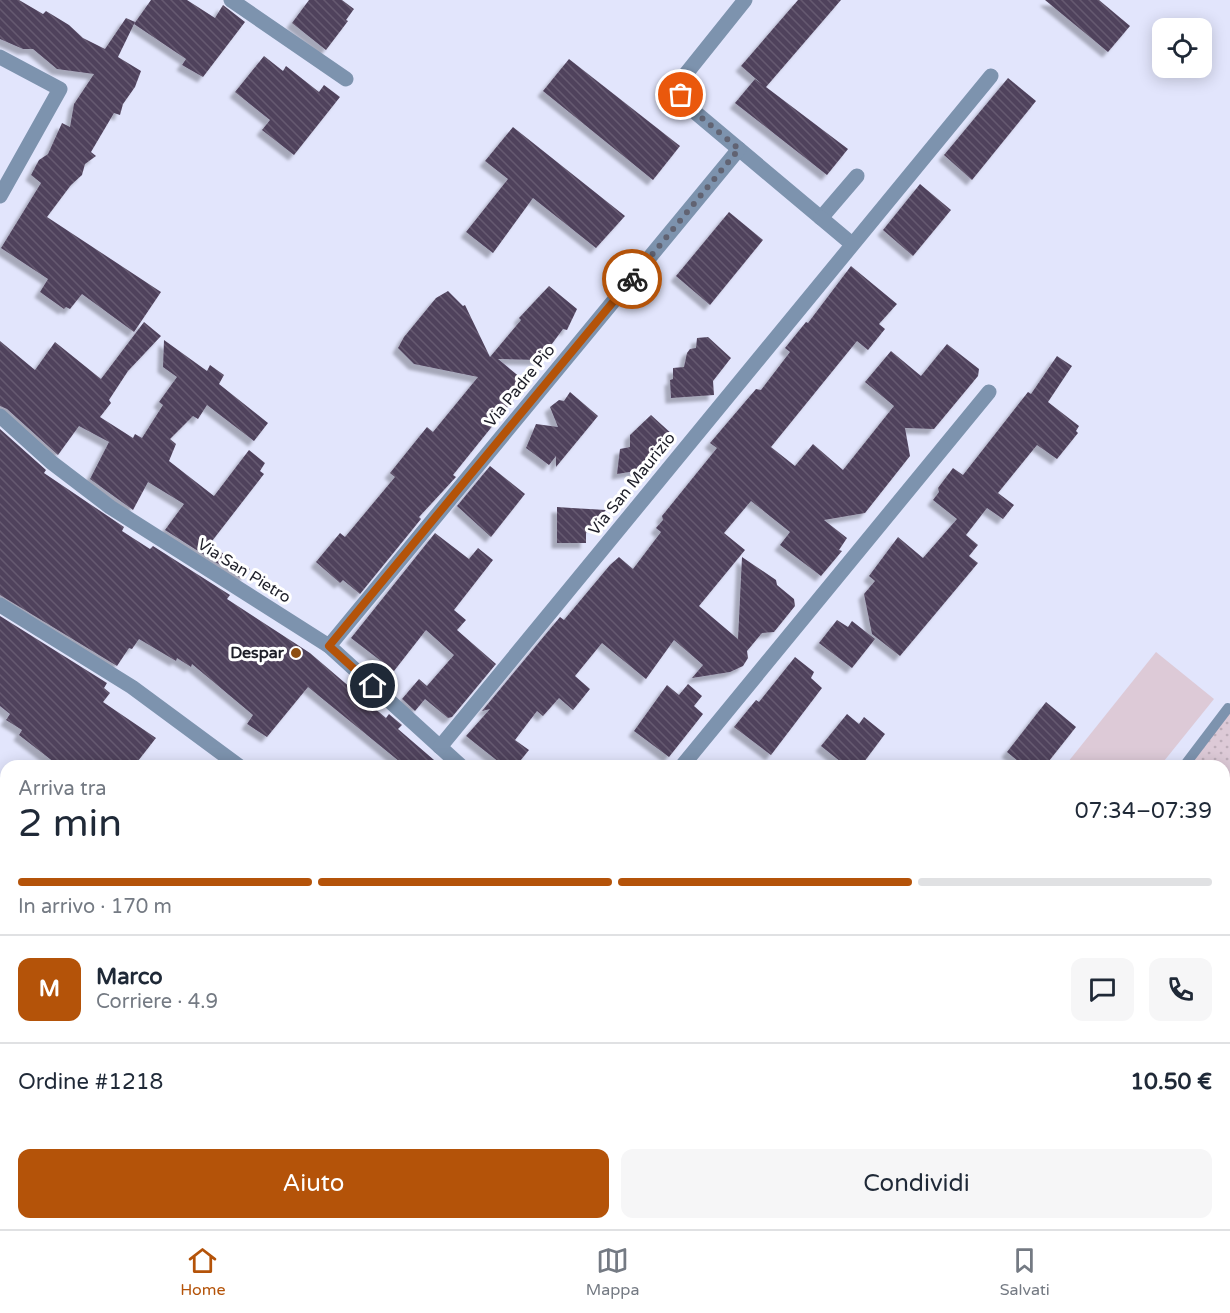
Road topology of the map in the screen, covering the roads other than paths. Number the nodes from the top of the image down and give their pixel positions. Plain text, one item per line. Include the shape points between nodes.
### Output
1 (231, 0) edge
2 (746, 0) edge
3 (0, 57) edge
4 (992, 76) dead end
5 (346, 80) dead end
6 (739, 149) junction
7 (857, 176) dead end
8 (0, 196) edge
9 (821, 218) junction
10 (852, 244) junction
11 (989, 392) dead end
12 (0, 417) edge
13 (0, 604) edge
14 (329, 646) junction
15 (1228, 708) dead end
16 (440, 747) junction
17 (231, 760) edge
18 (454, 760) edge
19 (687, 760) edge
20 (1189, 760) edge

1 - 5 street
2 - 6 street via 685,75 681,95
3 - 8 street via 60,89
4 - 10 street, Via San Maurizio
6 - 9 street
6 - 14 street, Via Padre Pio
7 - 9 street
9 - 10 street
10 - 16 street, Via San Maurizio
11 - 19 street
12 - 14 street, Via San Pietro via 110,507
13 - 17 street via 132,687
14 - 16 street, Via San Pietro
15 - 20 lane
16 - 18 street, Via San Pietro

